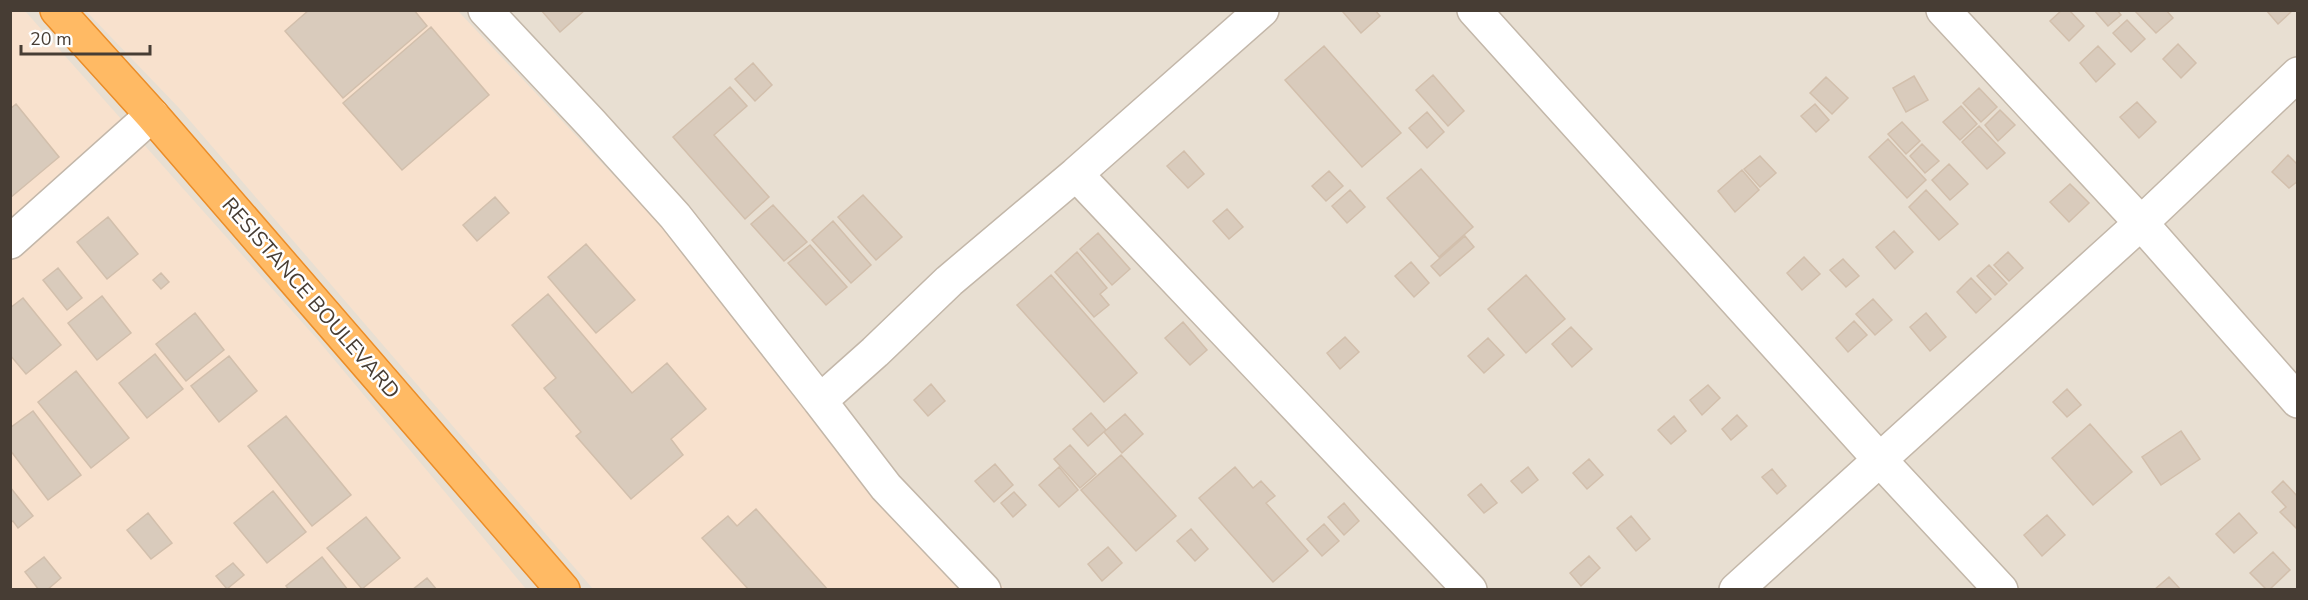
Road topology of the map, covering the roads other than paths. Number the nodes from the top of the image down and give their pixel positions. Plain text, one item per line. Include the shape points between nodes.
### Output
1 (485, 10) edge
2 (1262, 10) edge
3 (1474, 10) edge
4 (1943, 10) edge
5 (59, 11) edge
6 (2298, 74) edge
7 (152, 116) junction
8 (1076, 174) junction
9 (2141, 223) junction
10 (10, 242) edge
11 (820, 401) junction
12 (2298, 401) edge
13 (1880, 460) junction
14 (563, 590) edge
15 (984, 590) edge
16 (1470, 590) edge
17 (1736, 590) edge
18 (2001, 590) edge

1 - 11 street via 675,216
2 - 8 street
3 - 13 street
4 - 9 street
5 - 7 highway, RESISTANCE BOULEVARD
6 - 9 street
7 - 10 street
7 - 14 highway, RESISTANCE BOULEVARD
8 - 11 street via 949,281
8 - 16 street
9 - 12 street
9 - 13 street
11 - 15 street via 886,487
13 - 17 street
13 - 18 street

